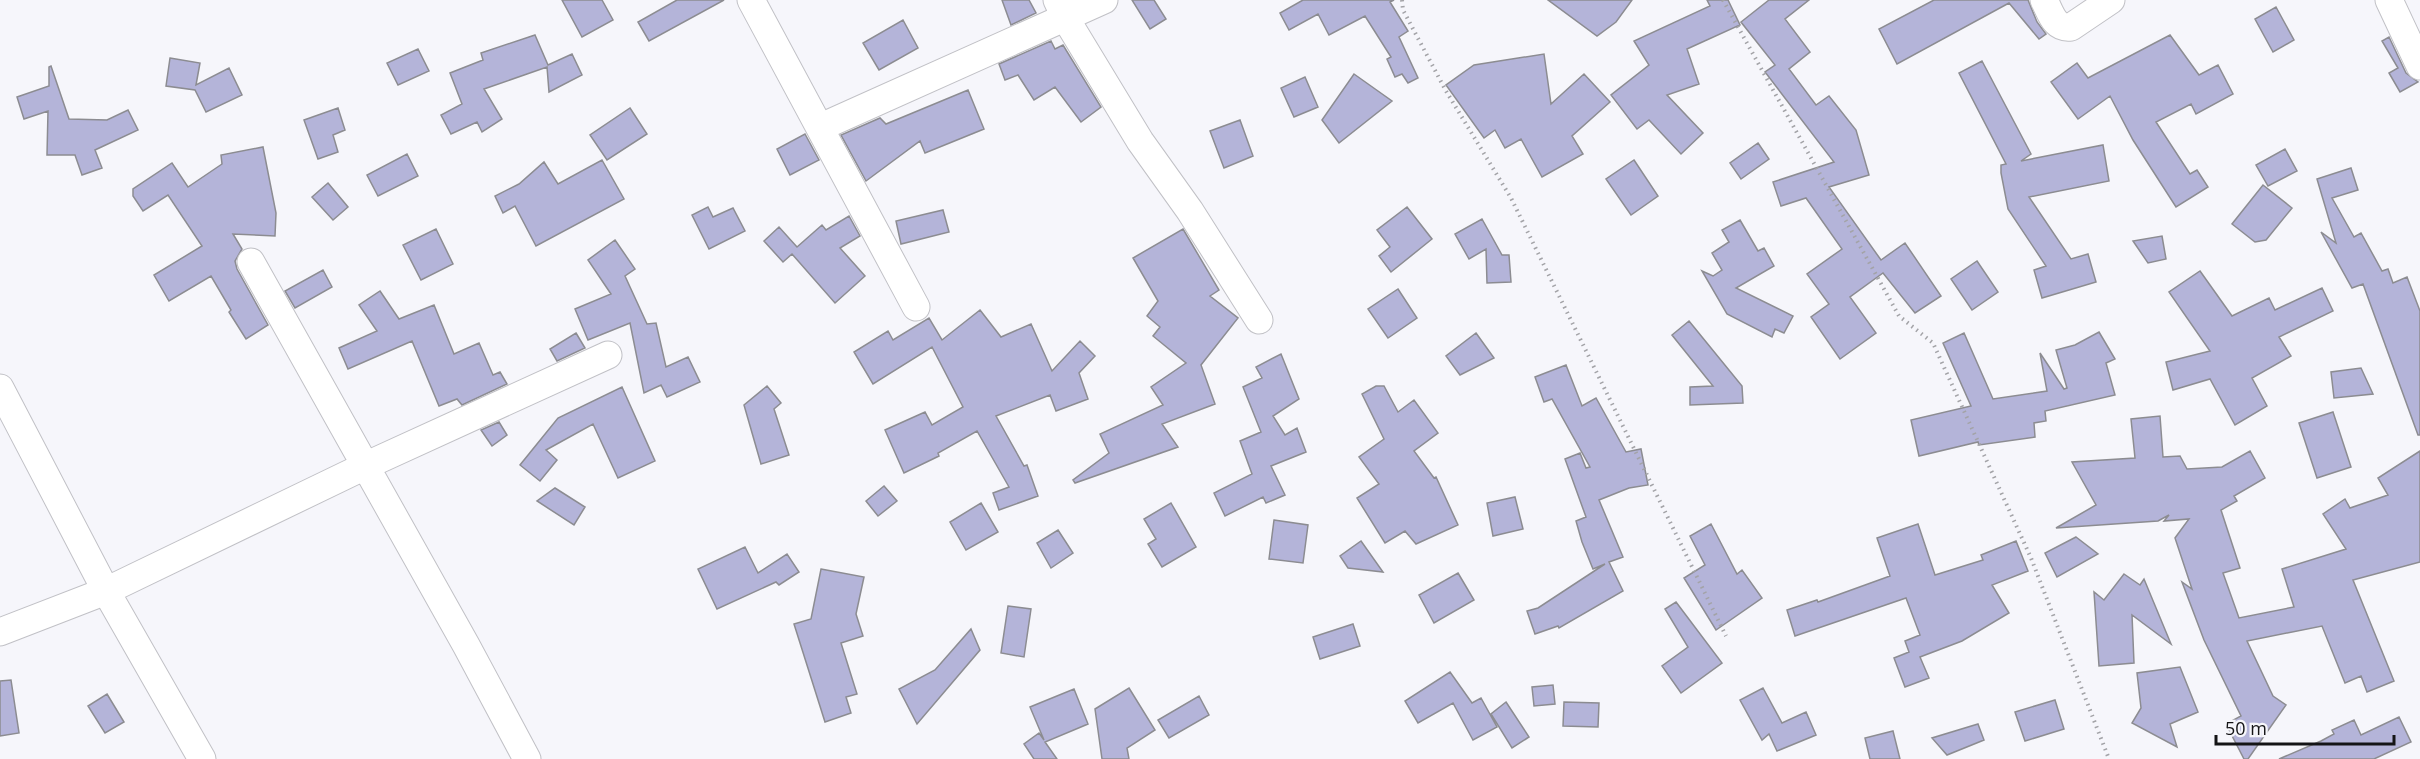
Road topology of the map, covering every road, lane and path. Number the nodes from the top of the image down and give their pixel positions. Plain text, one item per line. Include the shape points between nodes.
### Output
1 (752, 0) edge
2 (1104, 0) edge
3 (1402, 0) edge
4 (1723, 0) edge
5 (2044, 0) edge
6 (2111, 0) edge
7 (2389, 0) edge
8 (1062, 9) edge
9 (2420, 66) edge
10 (821, 127) junction
11 (251, 262) dead end
12 (916, 307) dead end
13 (1259, 320) dead end
14 (608, 355) dead end
15 (0, 388) edge
16 (365, 466) junction
17 (106, 591) junction
18 (0, 632) edge
19 (1726, 636) dead end
20 (202, 759) edge
21 (527, 759) edge
22 (2109, 759) edge

1 - 10 street
2 - 8 street
3 - 19 path via 1403,10 1446,92 1511,198
4 - 22 path via 1899,316 1933,343 2031,558
5 - 6 street via 2055,22 2065,28
7 - 9 street
8 - 10 street
8 - 13 street via 1140,141
10 - 12 street
11 - 16 street
14 - 16 street
15 - 17 street
16 - 17 street
16 - 21 street
17 - 18 street
17 - 20 street

